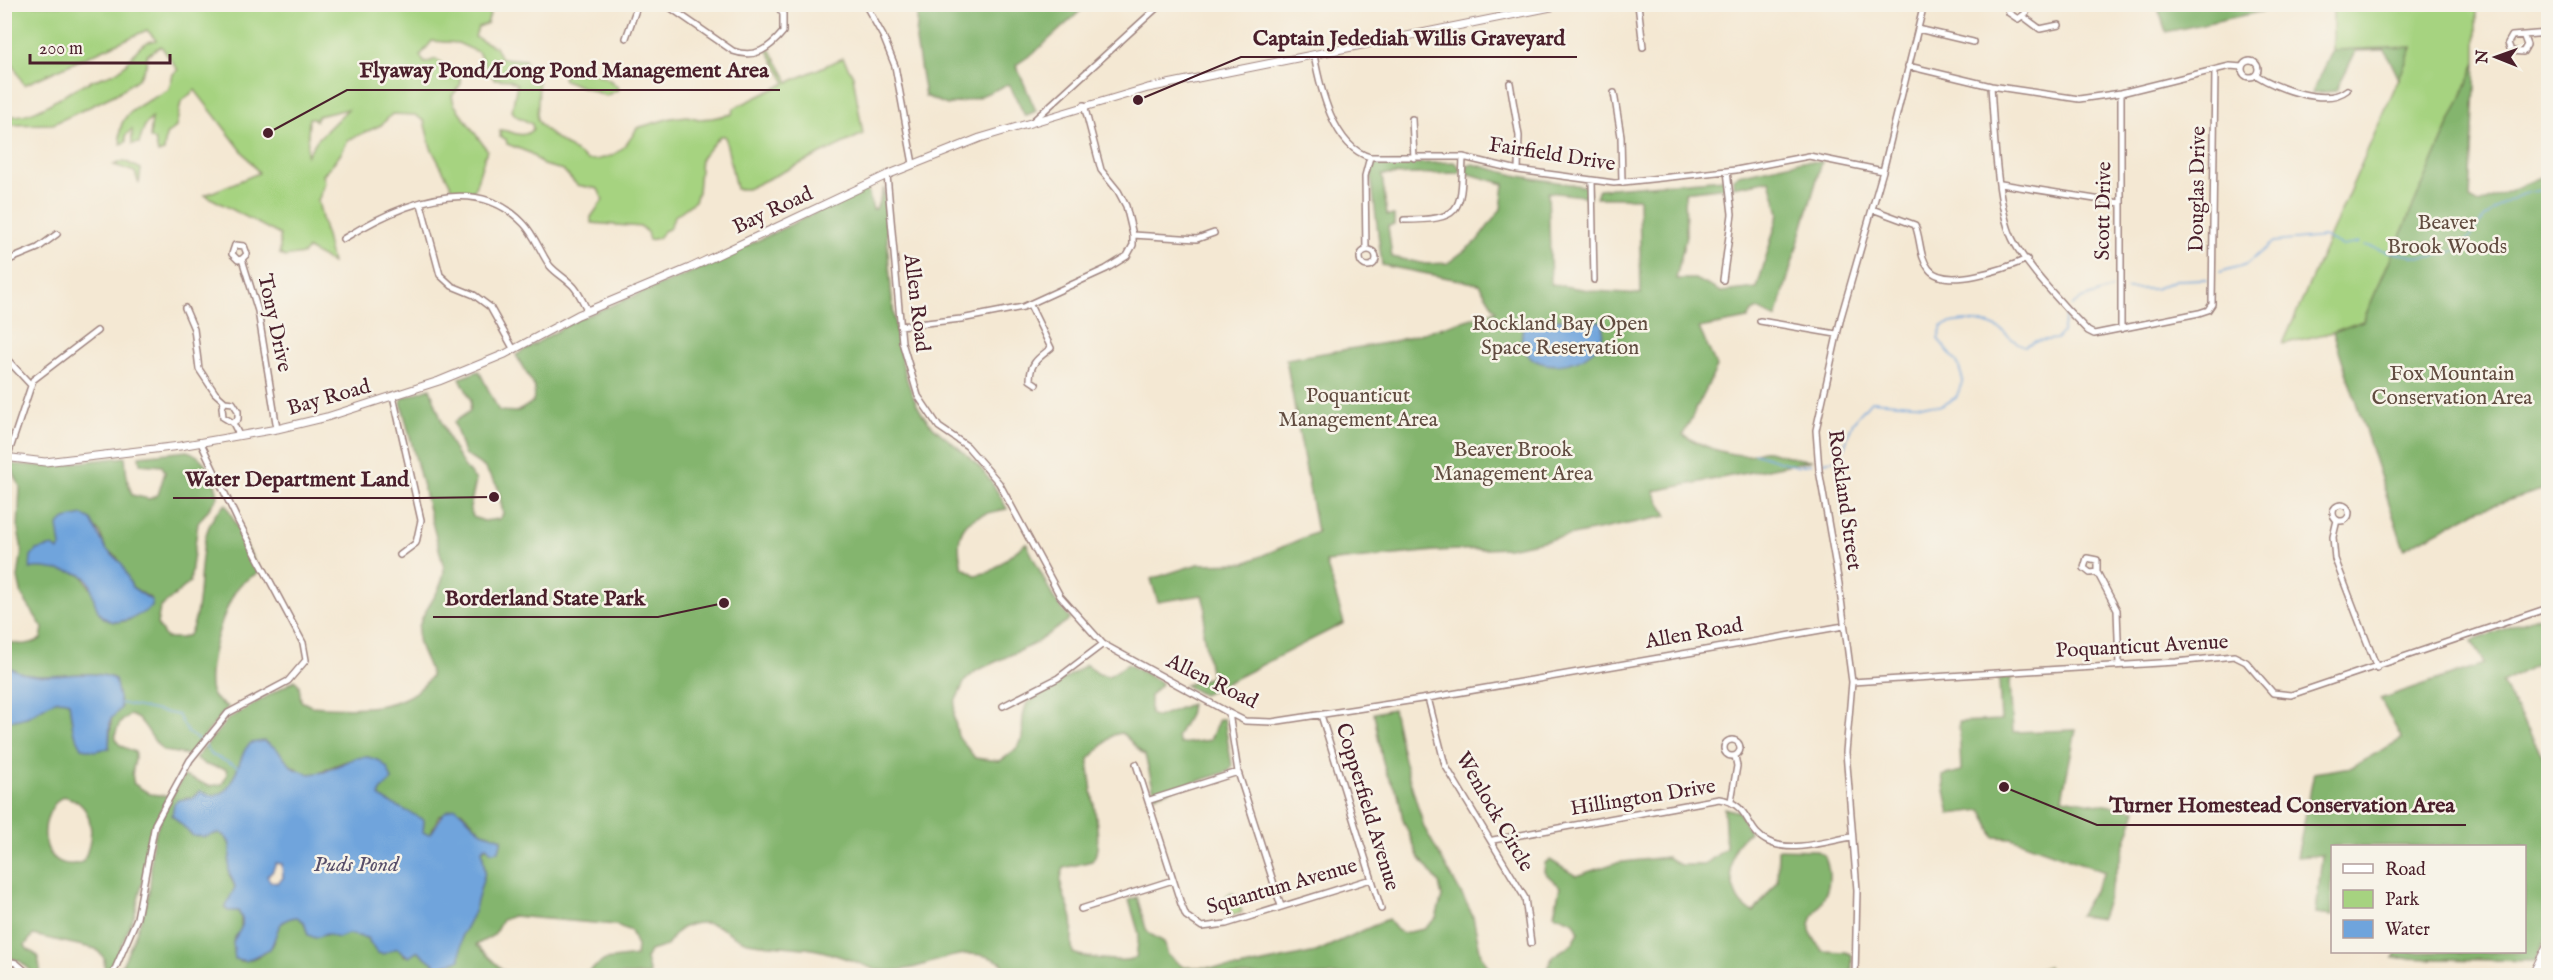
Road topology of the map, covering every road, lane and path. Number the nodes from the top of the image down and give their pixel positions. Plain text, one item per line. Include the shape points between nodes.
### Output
1 (638, 4) edge
2 (665, 4) edge
3 (776, 4) edge
4 (865, 4) edge
5 (1161, 4) edge
6 (1566, 4) edge
7 (1638, 4) edge
8 (1924, 4) edge
9 (1984, 4) edge
10 (2009, 5) edge
11 (2025, 5) edge
12 (2024, 16) junction
13 (2059, 25) dead end
14 (1918, 29) junction
15 (2548, 33) edge
16 (2524, 37) dead end
17 (626, 38) dead end
18 (1973, 42) dead end
19 (1643, 47) dead end
20 (1314, 55) junction
21 (1908, 66) junction
22 (2242, 67) junction
23 (2215, 70) junction
24 (2256, 75) junction
25 (1510, 84) dead end
26 (1991, 86) junction
27 (2347, 90) dead end
28 (1614, 93) dead end
29 (2121, 93) junction
30 (1084, 105) junction
31 (1412, 119) dead end
32 (1032, 122) junction
33 (1370, 157) junction
34 (1463, 157) junction
35 (1414, 158) junction
36 (913, 164) junction
37 (1518, 170) junction
38 (1727, 171) junction
39 (1883, 171) junction
40 (887, 175) junction
41 (1592, 181) junction
42 (1622, 183) junction
43 (2001, 184) junction
44 (2120, 203) junction
45 (421, 204) junction
46 (1872, 209) junction
47 (1404, 220) dead end
48 (1214, 233) dead end
49 (57, 234) dead end
50 (1133, 235) junction
51 (343, 239) dead end
52 (1366, 250) dead end
53 (242, 259) dead end
54 (2027, 259) junction
55 (4, 262) edge
56 (1594, 280) dead end
57 (1723, 280) dead end
58 (1030, 304) junction
59 (185, 308) dead end
60 (588, 311) junction
61 (1760, 321) dead end
62 (900, 326) junction
63 (2121, 329) junction
64 (97, 331) dead end
65 (1836, 334) junction
66 (514, 350) junction
67 (4, 356) edge
68 (30, 384) junction
69 (1036, 384) dead end
70 (393, 396) junction
71 (225, 402) junction
72 (233, 423) junction
73 (278, 429) junction
74 (239, 435) junction
75 (201, 443) junction
76 (6, 457) edge
77 (2337, 520) dead end
78 (400, 555) dead end
79 (2097, 572) dead end
80 (2548, 608) edge
81 (1844, 626) junction
82 (1103, 644) junction
83 (2119, 665) junction
84 (2377, 668) junction
85 (1852, 682) junction
86 (1428, 698) junction
87 (1003, 706) dead end
88 (1229, 713) junction
89 (1321, 715) junction
90 (1735, 756) dead end
91 (1136, 764) dead end
92 (1238, 772) junction
93 (1150, 800) junction
94 (1731, 801) junction
95 (1852, 837) junction
96 (1493, 840) junction
97 (1371, 879) junction
98 (1173, 880) junction
99 (1281, 906) junction
100 (1081, 909) dead end
101 (1381, 909) dead end
102 (1531, 943) dead end
103 (2548, 944) edge
104 (4, 960) edge
105 (31, 975) edge
106 (112, 975) edge
107 (1855, 975) edge
108 (2532, 975) edge

1 - 17 street
2 - 3 street via 745,56 766,49 783,32 783,14
4 - 36 street via 895,66
5 - 32 street
6 - 20 main road, Bay Road
7 - 19 street
8 - 14 street, Rockland Street
9 - 10 street
10 - 12 street via 2012,17
11 - 12 street
12 - 13 street via 2040,29
14 - 18 street
14 - 21 street, Rockland Street
15 - 16 street
20 - 30 main road, Bay Road
20 - 33 street via 1327,108 1349,144
21 - 26 street
21 - 39 street, Rockland Street
22 - 23 street
22 - 24 street via 2245,76
22 - 24 street via 2248,61 2254,62
23 - 29 street
23 - 63 street, Douglas Drive via 2211,309
24 - 27 street via 2309,96 2334,96
25 - 37 street via 1520,136
26 - 29 street via 2079,99
26 - 43 street
28 - 42 street via 1621,136
29 - 44 street, Scott Drive
30 - 32 main road, Bay Road
30 - 50 street via 1101,170 1126,206
31 - 35 street
32 - 36 main road, Bay Road
33 - 35 street, Fairfield Drive
33 - 52 street via 1365,173
34 - 35 street, Fairfield Drive
34 - 37 street, Fairfield Drive
34 - 47 street via 1461,195 1455,209 1441,218
36 - 40 main road, Bay Road
37 - 41 street, Fairfield Drive
38 - 39 street, Fairfield Drive via 1809,156
38 - 42 street, Fairfield Drive
38 - 57 street via 1732,214
39 - 46 street, Rockland Street
40 - 60 main road, Bay Road via 701,263
40 - 62 street, Allen Road
41 - 42 street, Fairfield Drive
41 - 56 street
43 - 44 street
43 - 54 street via 2009,229
44 - 63 street, Scott Drive
45 - 51 street via 376,219
45 - 60 street via 470,195 513,213 530,231 554,271 573,286
45 - 66 street via 440,275 490,307
46 - 54 street via 1915,225 1929,269 1942,278 1986,272
46 - 65 street, Rockland Street
48 - 50 street via 1197,239
49 - 55 street via 38,248
50 - 58 street via 1130,252 1121,261
53 - 73 street, Tony Drive via 258,311
54 - 63 street via 2088,331 2094,334
58 - 62 street via 961,319
58 - 69 street via 1051,348 1030,369 1030,380
59 - 71 street via 194,329 199,369
60 - 66 main road, Bay Road
61 - 65 street
62 - 82 street, Allen Road via 903,352 927,413 939,427 967,446 999,483 1060,596
64 - 68 street via 42,370
65 - 81 street, Rockland Street via 1816,439
66 - 70 main road, Bay Road
67 - 68 street
68 - 76 street
70 - 73 main road, Bay Road
70 - 78 street via 421,520 416,543
71 - 72 street via 223,417
71 - 72 street via 233,403 238,411 238,419
72 - 74 street
73 - 74 main road, Bay Road
74 - 75 main road, Bay Road
75 - 76 main road, Bay Road via 45,462
75 - 106 street via 303,643 306,660 288,681 228,713 190,760 155,825 137,918
77 - 84 street via 2333,537 2335,559
79 - 83 street via 2117,610
80 - 84 street, Poquanticut Avenue
81 - 85 street, Rockland Street
81 - 86 street, Allen Road
82 - 87 street via 1058,678
82 - 88 street, Allen Road
83 - 84 street, Poquanticut Avenue via 2234,656 2246,662 2270,690 2285,696
83 - 85 street, Poquanticut Avenue
85 - 95 street, Rockland Street via 1846,752
86 - 89 street, Allen Road
86 - 96 street, Wenlock Circle via 1445,765
88 - 89 street, Allen Road via 1261,723
88 - 92 street
89 - 97 street, Copperfield Avenue
90 - 94 street
91 - 93 street, Squantum Avenue
92 - 93 street
92 - 99 street
93 - 98 street, Squantum Avenue
94 - 95 street, Hillington Drive via 1742,808 1761,837 1778,845 1791,847
94 - 96 street, Hillington Drive via 1719,799
95 - 107 street, Rockland Street via 1857,890
96 - 102 street, Wenlock Circle via 1525,898
97 - 99 street, Squantum Avenue
97 - 101 street, Copperfield Avenue
98 - 99 street, Squantum Avenue via 1186,916 1202,927 1226,924
98 - 100 street
103 - 108 main road
104 - 105 street

